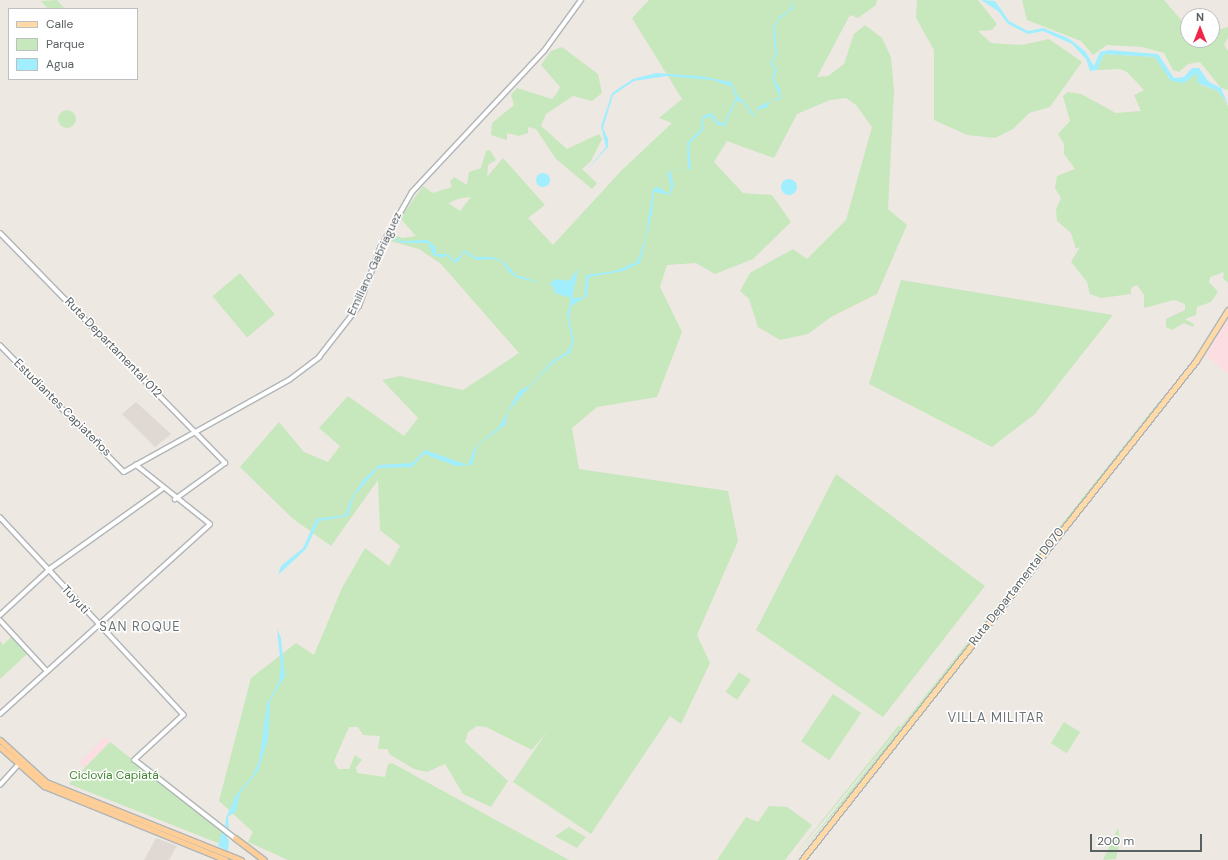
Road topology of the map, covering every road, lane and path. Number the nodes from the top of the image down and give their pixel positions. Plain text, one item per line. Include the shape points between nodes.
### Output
1 (581, 0) edge
2 (0, 233) edge
3 (1228, 310) edge
4 (0, 345) edge
5 (193, 430) junction
6 (136, 465) junction
7 (124, 472) joint
8 (162, 489) junction
9 (175, 499) junction
10 (0, 518) edge
11 (48, 570) junction
12 (0, 615) edge
13 (0, 620) edge
14 (99, 625) junction
15 (47, 671) junction
16 (0, 714) edge
17 (0, 740) edge
18 (0, 747) edge
19 (18, 765) junction
20 (0, 785) edge
21 (235, 838) joint
22 (213, 852) junction
23 (228, 858) edge
24 (241, 860) edge
25 (264, 860) edge
26 (802, 860) edge

1 - 5 main road, Emiliano Gabriaguez via 544,51 412,192 380,248 359,306 319,358 290,380
2 - 5 main road, Ruta Departamental 012
3 - 26 main road, Ruta Departamental D070 via 1196,361
4 - 7 street, Estudiantes Capiateños
5 - 6 main road, Emiliano Gabriaguez
5 - 9 main road, Ruta Departamental 012 via 225,463
6 - 7 street, Emiliano Gabriaguez
6 - 8 main road
8 - 9 main road
8 - 11 main road
9 - 14 main road via 210,524
10 - 11 street, Tuyuti
11 - 12 main road
11 - 14 street, Tuyuti
13 - 15 street
14 - 15 main road
14 - 21 street, Tuyuti via 184,715 135,760
15 - 16 main road
17 - 22 highway via 46,782
18 - 19 highway
19 - 20 street
19 - 22 highway via 56,791
21 - 25 highway
22 - 23 highway
23 - 24 highway

